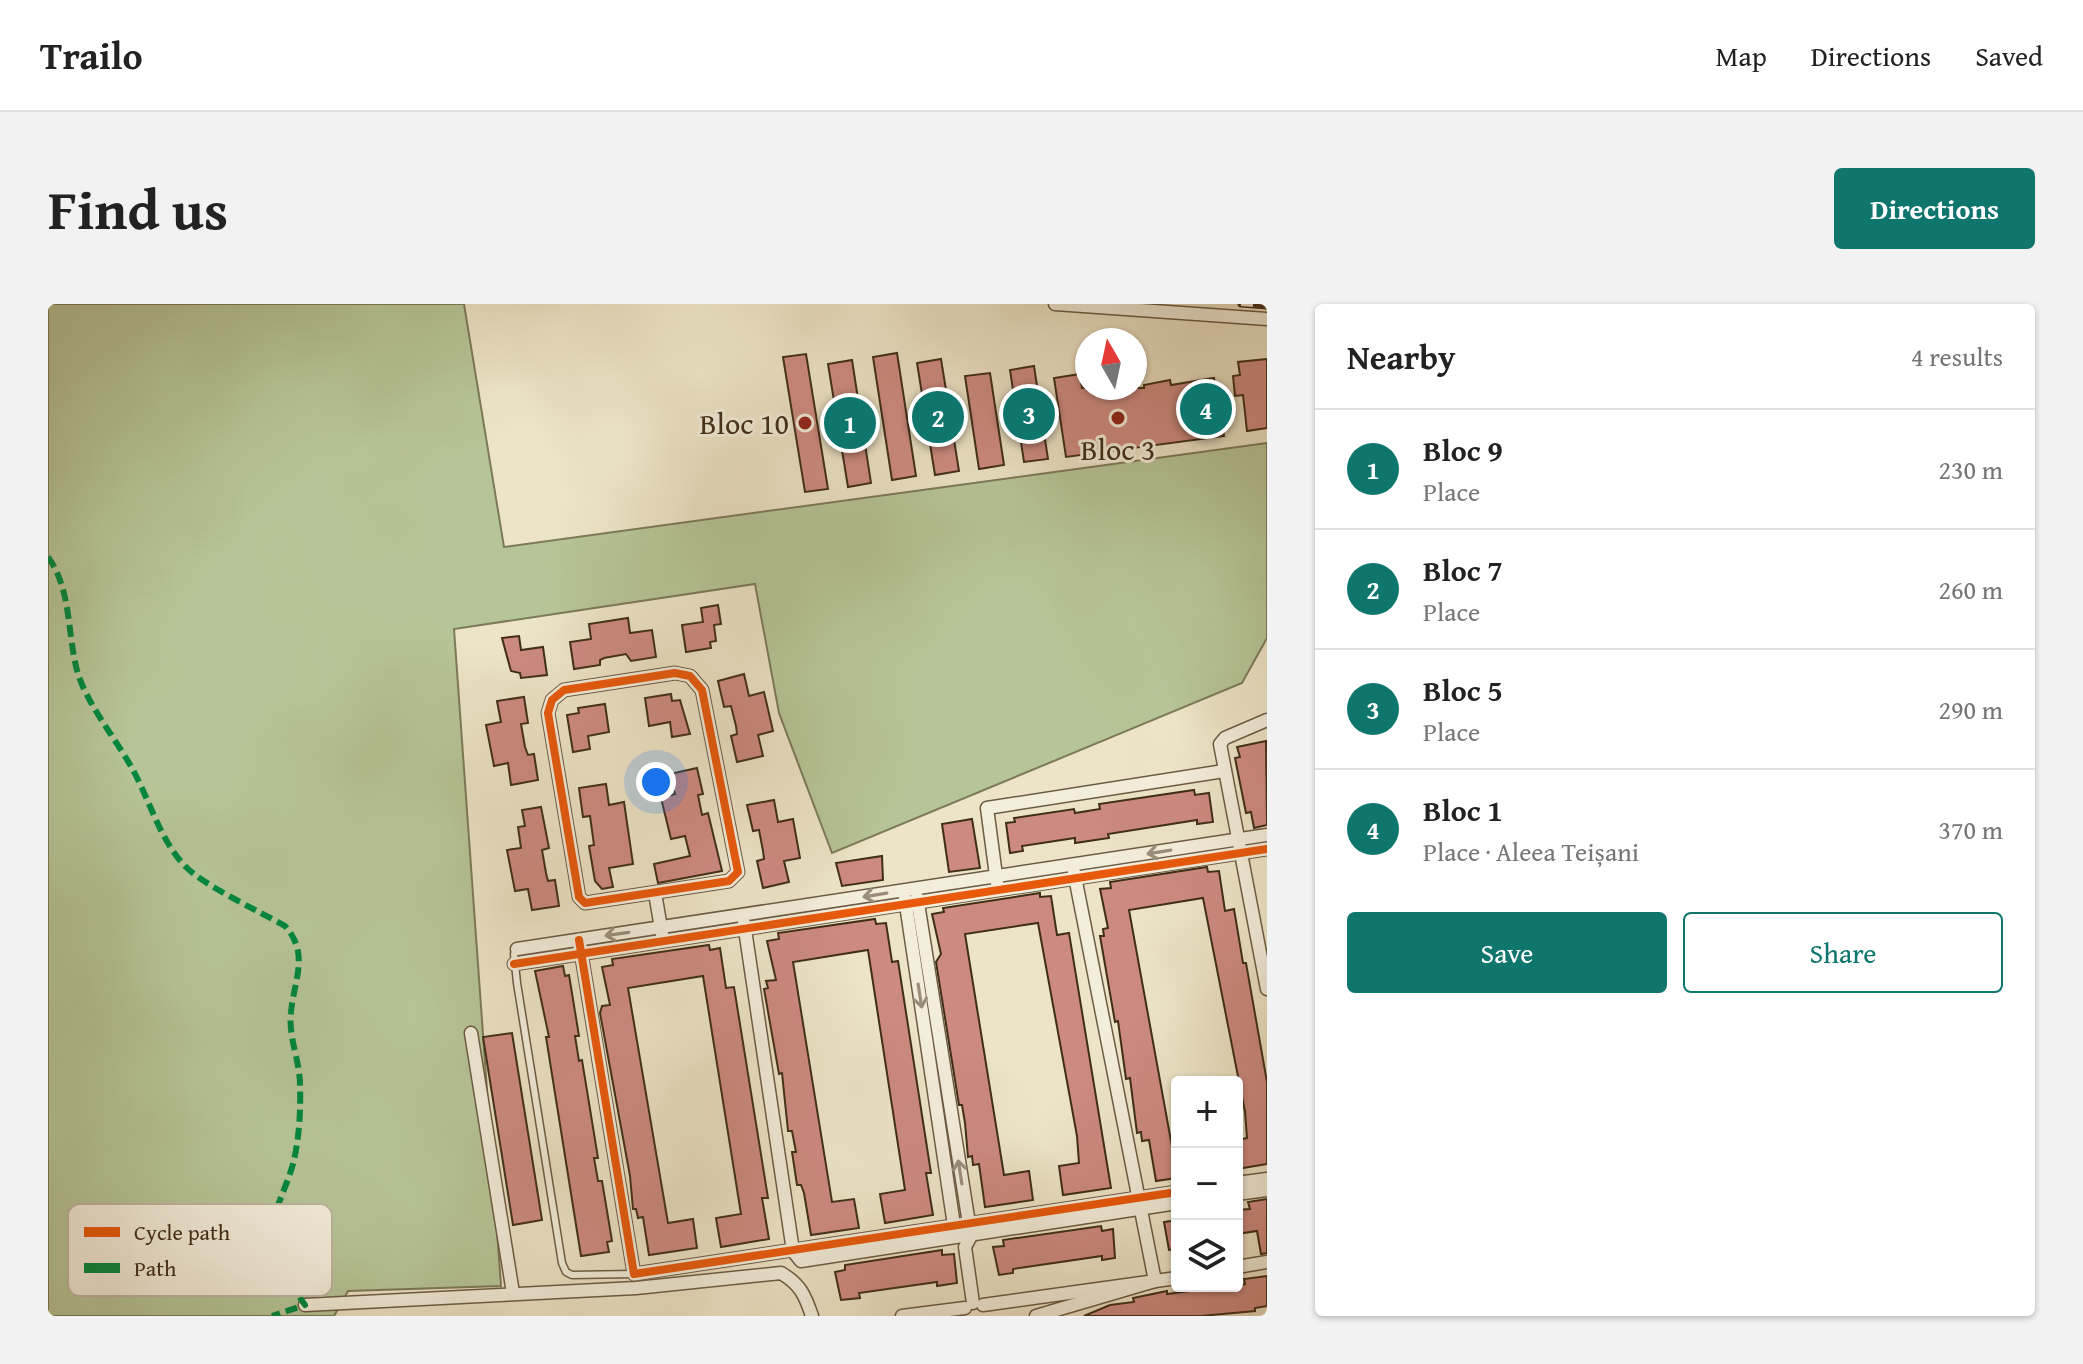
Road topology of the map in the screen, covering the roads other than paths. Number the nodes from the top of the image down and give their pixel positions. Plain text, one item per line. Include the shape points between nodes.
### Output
1 (1055, 304) edge
2 (1267, 319) edge
3 (1267, 720) edge
4 (1224, 771) junction
5 (1267, 835) edge
6 (1238, 847) junction
7 (1267, 849) edge
8 (1074, 872) junction
9 (997, 883) junction
10 (655, 893) junction
11 (911, 896) junction
12 (744, 922) junction
13 (662, 934) junction
14 (580, 946) junction
15 (517, 949) joint
16 (514, 964) junction
17 (1267, 989) edge
18 (471, 1033) dead end
19 (1267, 1179) edge
20 (1243, 1182) edge
21 (1267, 1190) edge
22 (1243, 1193) edge
23 (1171, 1194) edge
24 (1171, 1203) edge
25 (1139, 1204) junction
26 (963, 1234) junction
27 (793, 1251) junction
28 (1267, 1262) edge
29 (1243, 1266) edge
30 (634, 1274) junction
31 (1171, 1279) edge
32 (1155, 1281) junction
33 (513, 1293) junction
34 (305, 1305) dead end
35 (344, 1310) edge
36 (974, 1310) edge
37 (812, 1316) edge
38 (902, 1316) edge
39 (1036, 1316) edge

1 - 2 street
3 - 4 street via 1222,740
4 - 6 street
4 - 9 street via 987,808
5 - 6 street
6 - 7 street
6 - 8 street
6 - 17 street
8 - 9 street
8 - 25 street
9 - 11 street
10 - 10 street via 580,900 548,713 552,700 564,690 675,673 690,676 702,690 739,868 729,881
10 - 13 street
11 - 12 street
11 - 26 street
12 - 13 street
12 - 27 street
13 - 14 street
14 - 15 street
14 - 16 street
14 - 30 street
15 - 16 lane
16 - 30 lane via 566,1272
18 - 33 street
19 - 20 street
21 - 22 street
23 - 25 street
24 - 25 street
25 - 26 street
25 - 32 street
26 - 27 street
26 - 36 street
27 - 30 street
28 - 29 street
31 - 32 street
32 - 36 street
32 - 39 street
33 - 35 street
33 - 37 street via 636,1288 781,1273 805,1293
34 - 35 street
36 - 38 street

